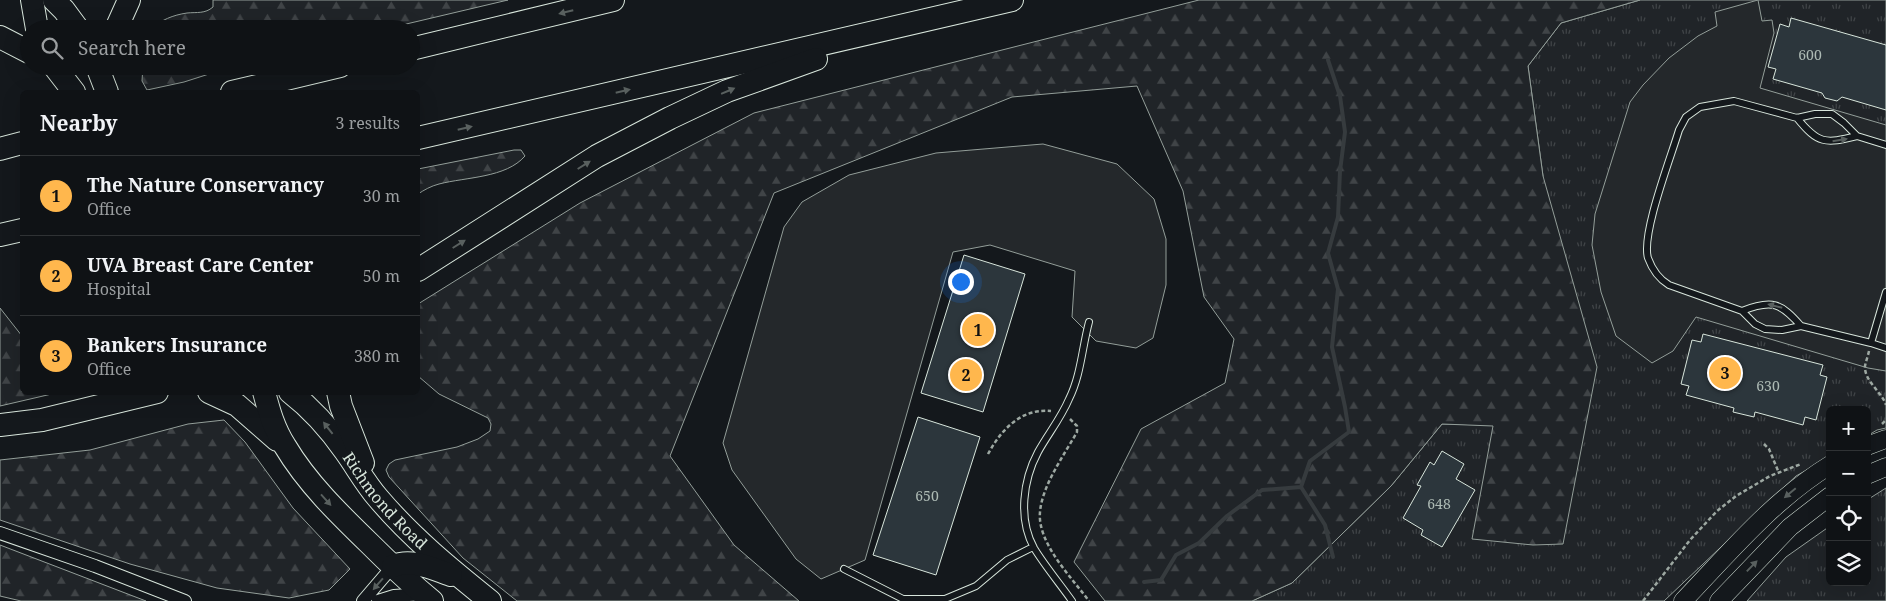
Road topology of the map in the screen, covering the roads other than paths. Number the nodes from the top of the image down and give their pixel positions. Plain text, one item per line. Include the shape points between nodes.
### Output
1 (32, 0) edge
2 (54, 0) edge
3 (129, 0) edge
4 (613, 0) edge
5 (1012, 0) edge
6 (962, 12) junction
7 (35, 20) edge
8 (71, 20) edge
9 (120, 20) edge
10 (0, 37) edge
11 (20, 47) edge
12 (420, 47) edge
13 (303, 75) edge
14 (240, 90) edge
15 (1797, 118) junction
16 (1857, 136) junction
17 (420, 138) edge
18 (20, 144) edge
19 (1886, 145) edge
20 (0, 149) edge
21 (20, 230) edge
22 (0, 235) edge
23 (420, 269) edge
24 (1886, 292) edge
25 (1742, 311) junction
26 (1089, 322) dead end
27 (1802, 326) junction
28 (1871, 343) junction
29 (1886, 348) edge
30 (103, 395) edge
31 (145, 395) edge
32 (215, 395) edge
33 (265, 395) edge
34 (294, 395) edge
35 (339, 395) edge
36 (70, 413) junction
37 (0, 425) edge
38 (1886, 440) edge
39 (1871, 445) edge
40 (285, 447) junction
41 (1886, 467) edge
42 (1826, 468) edge
43 (1871, 473) edge
44 (376, 496) junction
45 (1826, 499) edge
46 (0, 534) edge
47 (1034, 547) junction
48 (393, 566) junction
49 (844, 569) dead end
50 (462, 578) junction
51 (428, 598) edge
52 (185, 601) edge
53 (363, 601) edge
54 (378, 601) edge
55 (490, 601) edge
56 (1072, 601) edge
57 (1683, 601) edge
58 (1718, 601) edge

1 - 7 highway
2 - 8 highway
3 - 9 highway
4 -> 12 highway
5 - 6 highway
17 -> 6 highway
23 -> 6 highway via 597,156 727,91 849,48 919,31
10 - 11 highway
13 - 14 highway
15 - 16 lane via 1832,114
15 -> 16 lane via 1808,132 1822,141
15 - 25 lane via 1734,101 1700,107 1686,117 1648,230 1648,257 1659,278 1669,285
16 - 19 lane
18 - 20 highway
21 - 22 highway
24 - 28 lane
25 - 27 lane via 1765,329
27 -> 25 lane via 1787,310 1771,304
26 - 47 lane via 1076,384 1062,415 1030,468 1024,500 1025,517
27 - 28 lane
28 - 29 lane
30 - 36 highway
31 - 36 highway
32 - 40 highway via 237,405
33 - 40 highway
44 -> 34 highway, Richmond Road via 325,424
35 - 44 highway
36 - 37 highway
38 - 39 street
40 -> 48 highway via 326,500
41 - 43 street
42 -> 57 street via 1790,492
44 - 50 highway, Richmond Road via 411,534
58 -> 45 street via 1790,527
46 - 52 street via 96,566
47 - 49 lane via 1007,560 976,586 945,599 903,599
47 - 56 lane
48 - 50 highway via 411,563
48 - 51 highway
48 -> 53 street
50 - 55 highway, Richmond Road
51 - 54 street via 394,596

